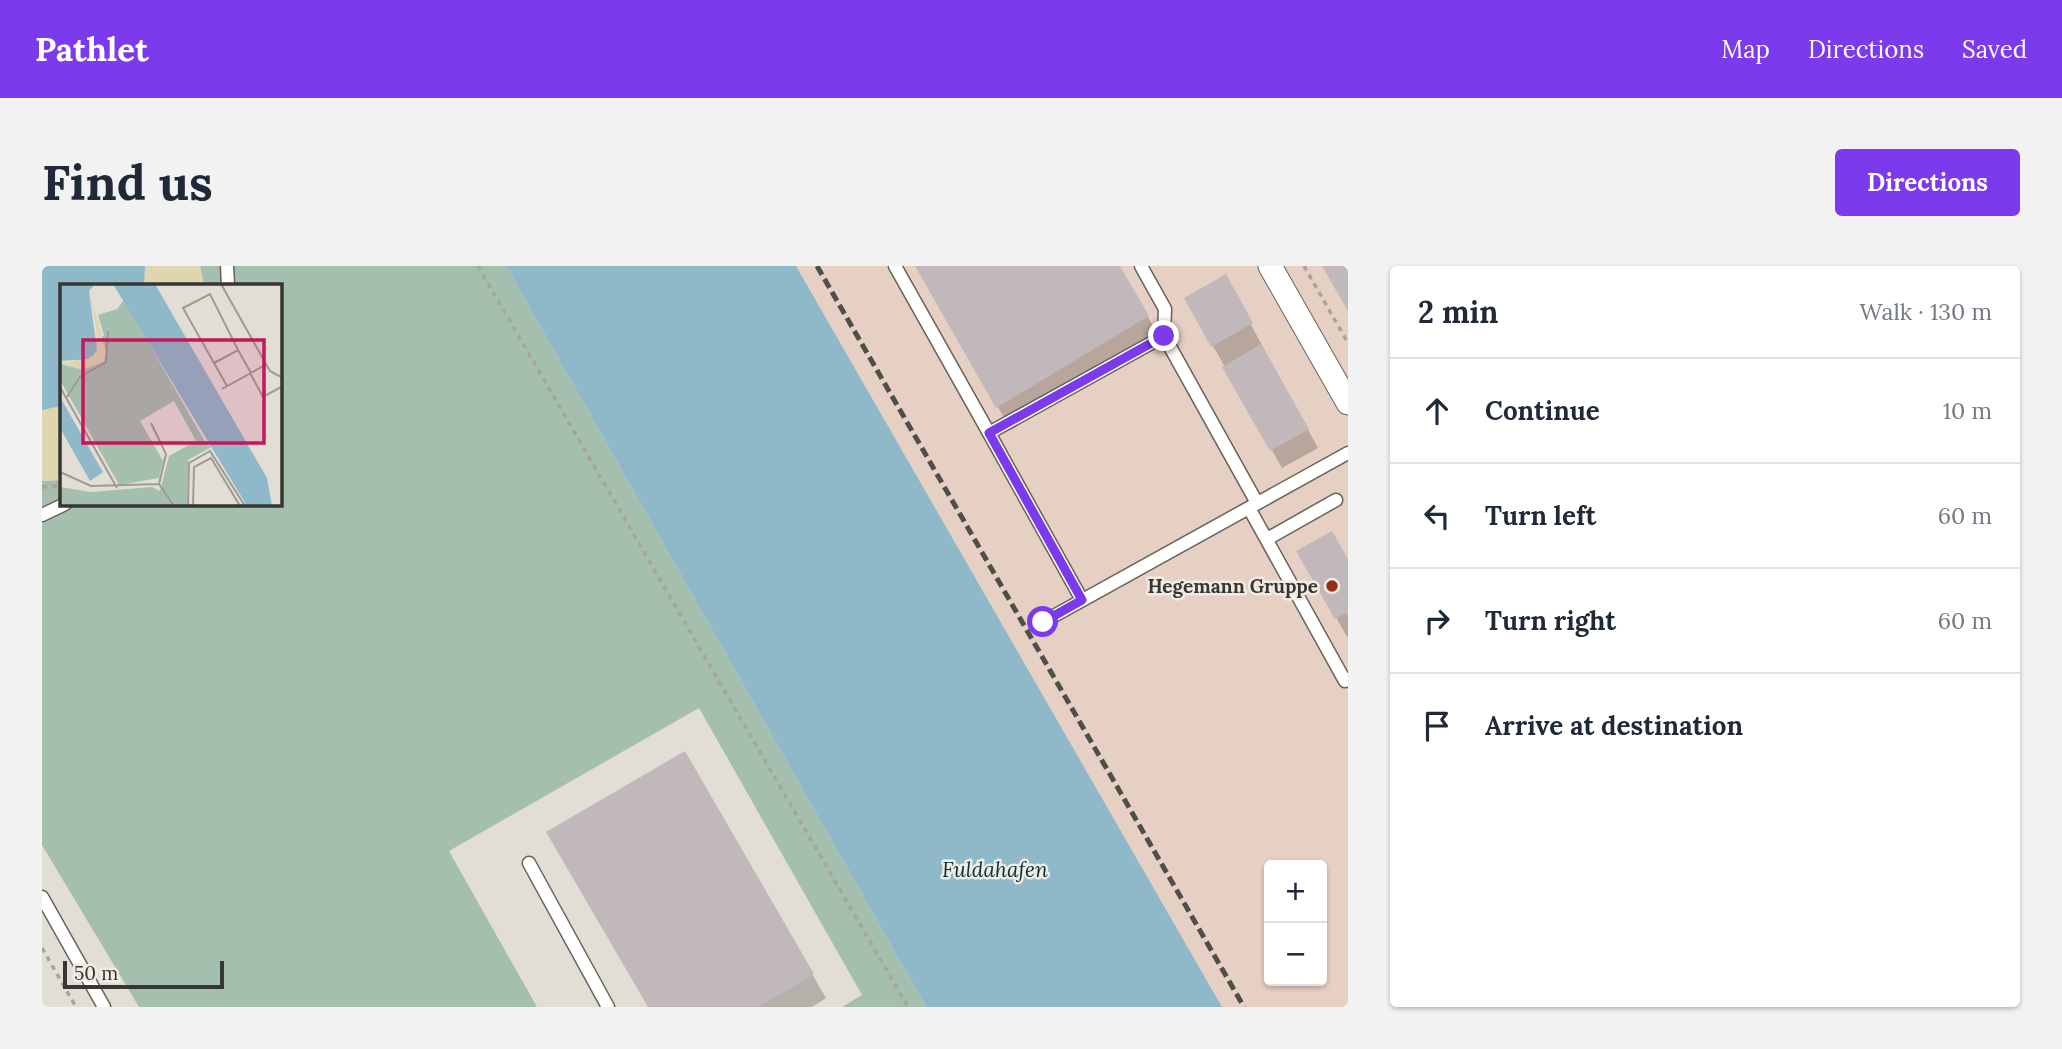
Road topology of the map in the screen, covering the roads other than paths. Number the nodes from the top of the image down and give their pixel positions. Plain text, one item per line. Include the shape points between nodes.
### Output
1 (227, 266) edge
2 (895, 266) edge
3 (1141, 266) edge
4 (1269, 266) edge
5 (229, 284) edge
6 (1164, 336) junction
7 (1348, 403) edge
8 (989, 433) junction
9 (1348, 453) edge
10 (1336, 500) dead end
11 (1253, 505) junction
12 (61, 506) edge
13 (42, 515) edge
14 (1266, 539) junction
15 (1082, 600) junction
16 (1043, 622) dead end
17 (1348, 679) edge
18 (529, 863) dead end
19 (42, 897) edge
20 (104, 1007) edge
21 (608, 1007) edge

1 - 5 lane
2 - 8 lane
3 - 6 lane via 1165,309
4 - 7 street
6 - 8 lane
6 - 11 lane
8 - 15 lane
9 - 11 lane
10 - 14 lane
11 - 14 lane
11 - 15 lane
12 - 13 lane
14 - 17 lane via 1345,681
15 - 16 lane
18 - 21 lane
19 - 20 lane

